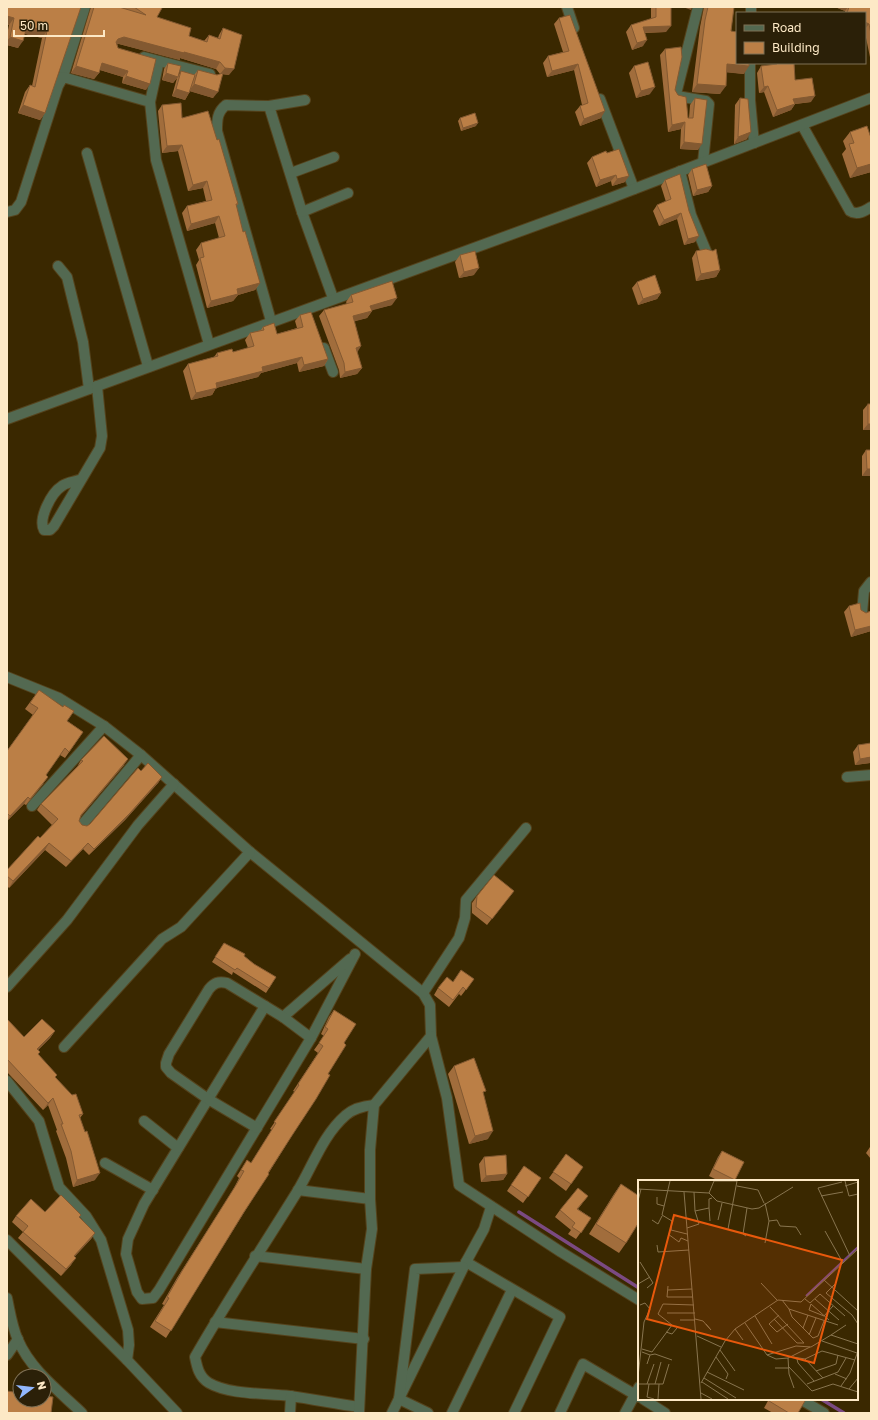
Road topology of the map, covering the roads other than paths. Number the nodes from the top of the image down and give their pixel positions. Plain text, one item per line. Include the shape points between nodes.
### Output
1 (85, 7) edge
2 (567, 7) edge
3 (698, 7) edge
4 (577, 37) edge
5 (132, 54) edge
6 (159, 61) junction
7 (750, 64) edge
8 (214, 75) edge
9 (63, 77) junction
10 (596, 88) edge
11 (871, 98) edge
12 (305, 100) dead end
13 (150, 102) junction
14 (269, 106) junction
15 (802, 125) junction
16 (754, 143) junction
17 (87, 153) dead end
18 (334, 158) dead end
19 (703, 162) junction
20 (680, 171) junction
21 (291, 173) junction
22 (634, 189) junction
23 (348, 193) dead end
24 (871, 206) edge
25 (7, 212) edge
26 (302, 212) junction
27 (706, 251) edge
28 (58, 266) dead end
29 (333, 298) junction
30 (309, 307) junction
31 (271, 321) junction
32 (314, 322) edge
33 (319, 336) edge
34 (209, 344) junction
35 (148, 366) junction
36 (333, 372) dead end
37 (93, 387) junction
38 (7, 419) edge
39 (79, 480) junction
40 (871, 582) edge
41 (862, 613) edge
42 (7, 677) edge
43 (104, 726) junction
44 (141, 755) junction
45 (871, 775) edge
46 (848, 777) dead end
47 (174, 784) junction
48 (32, 806) dead end
49 (81, 826) edge
50 (526, 828) dead end
51 (250, 852) junction
52 (362, 945) junction
53 (355, 954) junction
54 (7, 987) edge
55 (423, 993) junction
56 (265, 1006) junction
57 (283, 1017) junction
58 (431, 1036) junction
59 (311, 1038) junction
60 (64, 1047) dead end
61 (7, 1082) edge
62 (208, 1099) junction
63 (374, 1105) junction
64 (144, 1121) dead end
65 (257, 1128) junction
66 (178, 1148) junction
67 (105, 1163) dead end
68 (153, 1190) junction
69 (298, 1190) junction
70 (370, 1198) junction
71 (492, 1207) junction
72 (7, 1240) edge
73 (255, 1256) junction
74 (465, 1265) junction
75 (366, 1269) junction
76 (512, 1290) junction
77 (7, 1298) edge
78 (638, 1299) edge
79 (215, 1322) junction
80 (18, 1340) junction
81 (364, 1340) junction
82 (7, 1355) edge
83 (127, 1360) junction
84 (638, 1393) edge
85 (638, 1395) edge
86 (291, 1396) junction
87 (399, 1399) junction
88 (646, 1400) edge
89 (802, 1400) edge
90 (359, 1410) edge
91 (660, 1412) edge
92 (82, 1413) edge
93 (177, 1413) edge
94 (290, 1413) edge
95 (392, 1413) edge
96 (428, 1413) edge
97 (452, 1413) edge
98 (514, 1413) edge
99 (560, 1413) edge
100 (625, 1413) edge
101 (824, 1413) edge

1 - 9 street
2 - 4 street
3 - 19 street via 676,94 706,101 710,106
5 - 6 street
6 - 8 street
6 - 13 street
7 - 16 street
9 - 13 street
9 - 25 street via 21,202 15,210
10 - 22 street
11 - 15 street
12 - 14 street
13 - 34 street via 156,160
14 - 21 street
14 - 31 street via 226,105 217,118 217,131
15 - 16 street
15 - 24 street via 848,208 856,213 864,212
16 - 19 street
17 - 35 street
18 - 21 street
19 - 20 street
20 - 22 street
20 - 27 street via 691,215
21 - 26 street
22 - 29 street
23 - 26 street
26 - 29 street
28 - 37 street via 66,277
29 - 30 street
30 - 31 street
30 - 32 street
31 - 34 street
33 - 36 street
34 - 35 street
35 - 37 street
37 - 38 street
37 - 39 street via 102,436 96,457
39 - 39 street via 60,487 53,496 44,516 44,530 50,530 54,526
40 - 41 street via 864,591
42 - 43 street via 59,698
43 - 44 street
43 - 48 street
44 - 47 street
44 - 49 street
45 - 46 street
47 - 51 street
47 - 54 street via 138,824 67,920
50 - 55 street via 466,900 465,918 459,938
51 - 52 street
51 - 60 street via 198,911 174,933 162,939
52 - 53 street
52 - 55 street
53 - 57 street
53 - 59 street
55 - 58 street via 430,1005
56 - 57 street
56 - 62 street
56 - 62 street via 227,983 214,984 209,989 166,1062 166,1067 171,1073
57 - 59 street
58 - 63 street
58 - 71 street via 447,1098 459,1185
59 - 65 street
61 - 83 street via 39,1121 59,1187 86,1216 101,1240 128,1330
62 - 65 street
62 - 66 street
63 - 69 street via 360,1106 337,1125 321,1146
63 - 70 street
64 - 66 street
65 - 68 street via 159,1290 152,1298 142,1300 137,1292 126,1247 144,1204
66 - 68 street
67 - 68 street
69 - 70 street
69 - 73 street
70 - 75 street via 372,1228
71 - 74 street via 484,1229
71 - 78 street
72 - 83 street
73 - 75 street
73 - 79 street
74 - 76 street
74 - 87 street
74 - 87 street via 415,1269
75 - 81 street
76 - 97 street
76 - 98 street via 560,1317
77 - 80 street
79 - 81 street
79 - 86 street via 195,1357 196,1367 202,1378 226,1390
80 - 82 street
80 - 92 street via 29,1358
81 - 90 street
83 - 93 street
84 - 99 street via 583,1364
85 - 100 street
86 - 90 street
86 - 94 street
87 - 95 street
87 - 96 street
88 - 91 street
89 - 101 street

